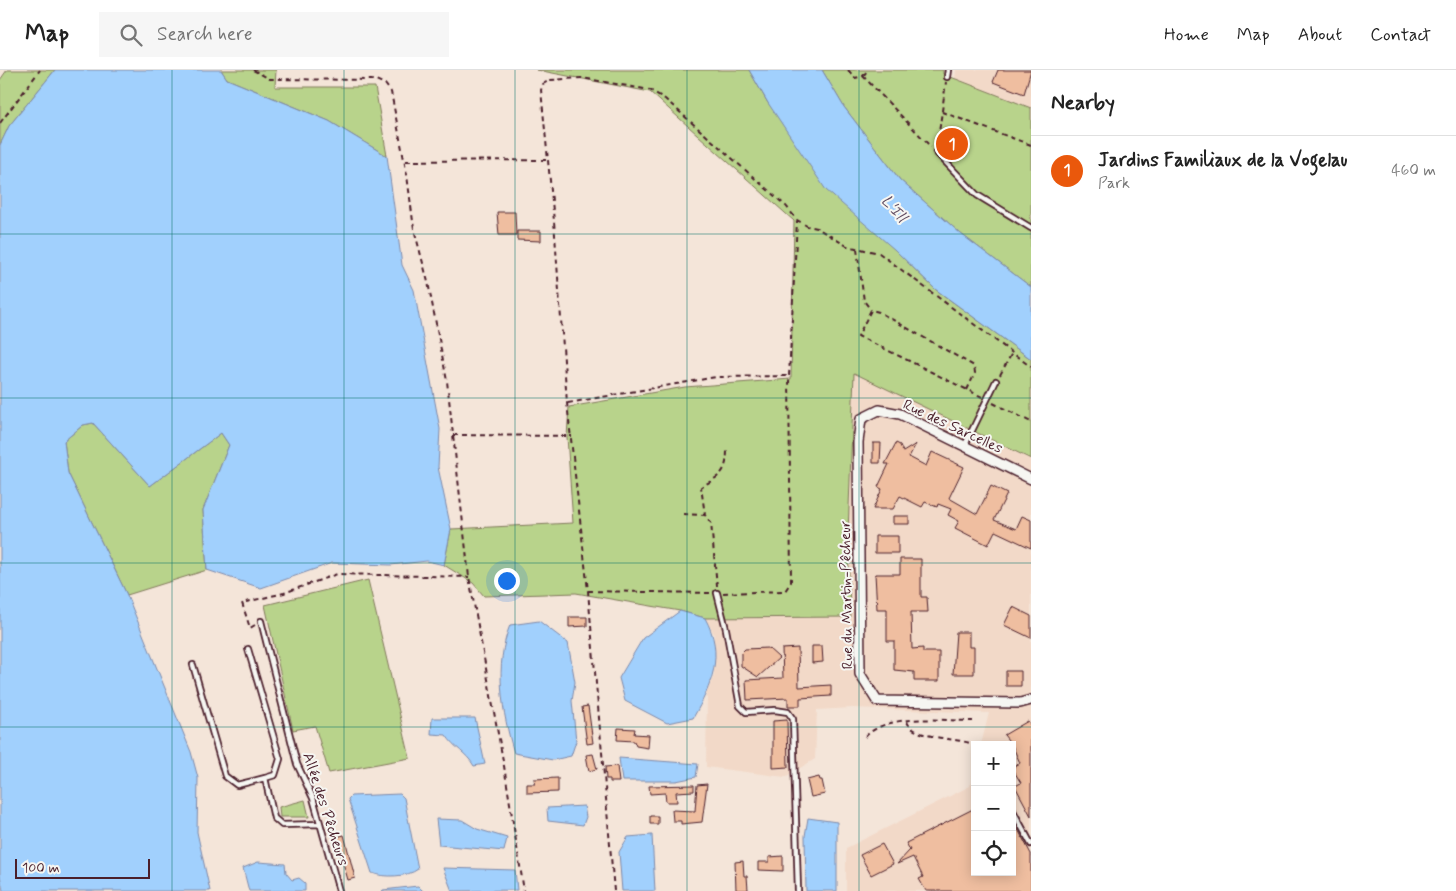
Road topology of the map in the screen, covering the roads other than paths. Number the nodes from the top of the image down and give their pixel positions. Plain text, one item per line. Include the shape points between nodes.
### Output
1 (948, 70) edge
2 (947, 77) road end
3 (936, 152) road end
4 (1031, 228) edge
5 (996, 381) road end
6 (862, 419) joint
7 (965, 445) junction
8 (1031, 479) edge
9 (717, 593) road end
10 (261, 621) road end
11 (248, 649) dead end
12 (193, 665) dead end
13 (1031, 700) edge
14 (265, 778) junction
15 (1016, 816) edge
16 (320, 824) junction
17 (1031, 844) edge
18 (339, 891) edge
19 (798, 891) edge

1 - 2 lane
3 - 4 lane via 977,195
5 - 7 lane
6 - 7 street, Rue des Sarcelles via 879,410 900,414
6 - 13 street, Rue du Martin-Pêcheur via 858,442 860,674 877,701 1020,703
7 - 8 street, Rue des Sarcelles
9 - 19 lane via 740,706 746,712 788,712 793,719
10 - 16 lane, Allée des Pêcheurs via 297,764 313,798
11 - 14 lane via 280,758 275,775
12 - 14 lane via 226,776 238,785
14 - 16 lane via 274,818 282,826
15 - 17 lane
16 - 18 lane, Allée des Pêcheurs

